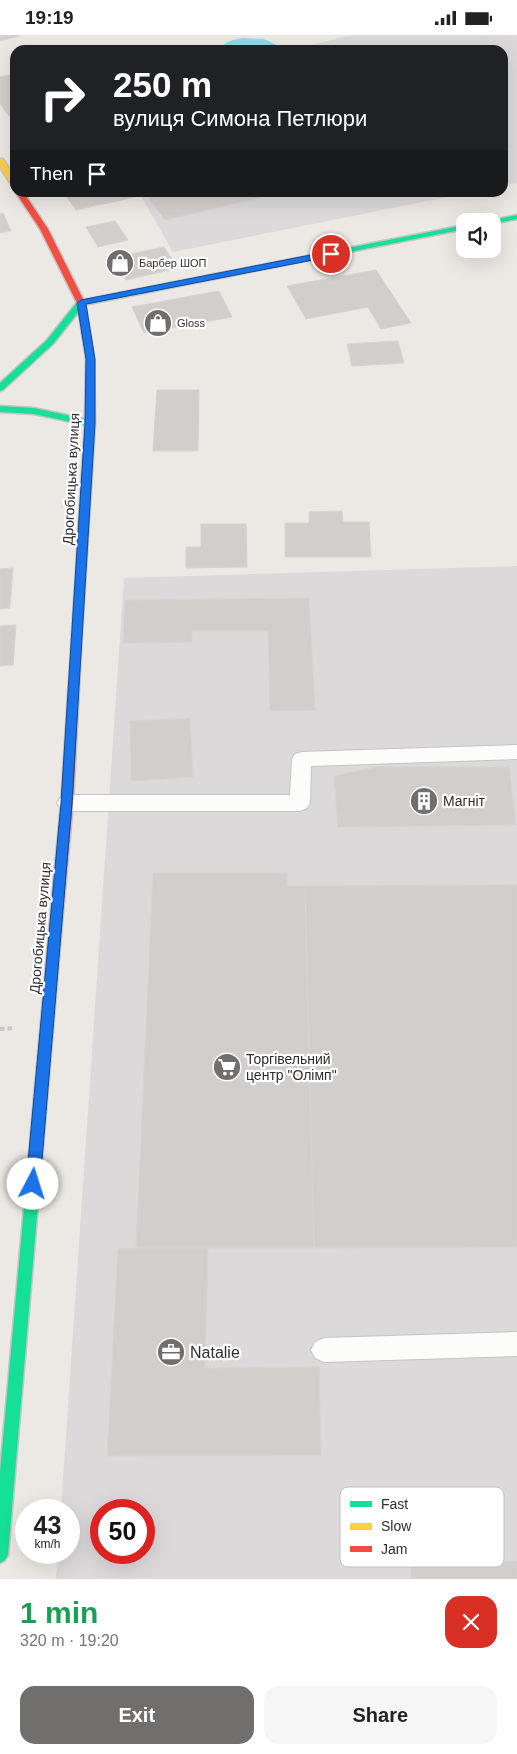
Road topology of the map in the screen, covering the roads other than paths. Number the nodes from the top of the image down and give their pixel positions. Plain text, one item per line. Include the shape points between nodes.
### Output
1 (0, 161) edge
2 (10, 176) edge
3 (23, 197) edge
4 (517, 217) edge
5 (501, 220) edge
6 (456, 229) edge
7 (81, 303) junction
8 (0, 388) edge
9 (0, 409) edge
10 (90, 423) junction
11 (517, 752) edge
12 (67, 803) junction
13 (517, 1343) edge
14 (324, 1350) dead end
15 (0, 1555) edge

1 - 2 main road
3 - 7 main road, Дрогобицька вулиця via 44,229
4 - 5 main road
6 - 7 main road
7 - 8 main road via 50,343
7 - 10 main road, Дрогобицька вулиця via 90,359
9 - 10 main road via 25,408
10 - 12 main road, Дрогобицька вулиця
11 - 12 lane via 302,759 300,803
12 - 15 main road, Дрогобицька вулиця
13 - 14 lane

